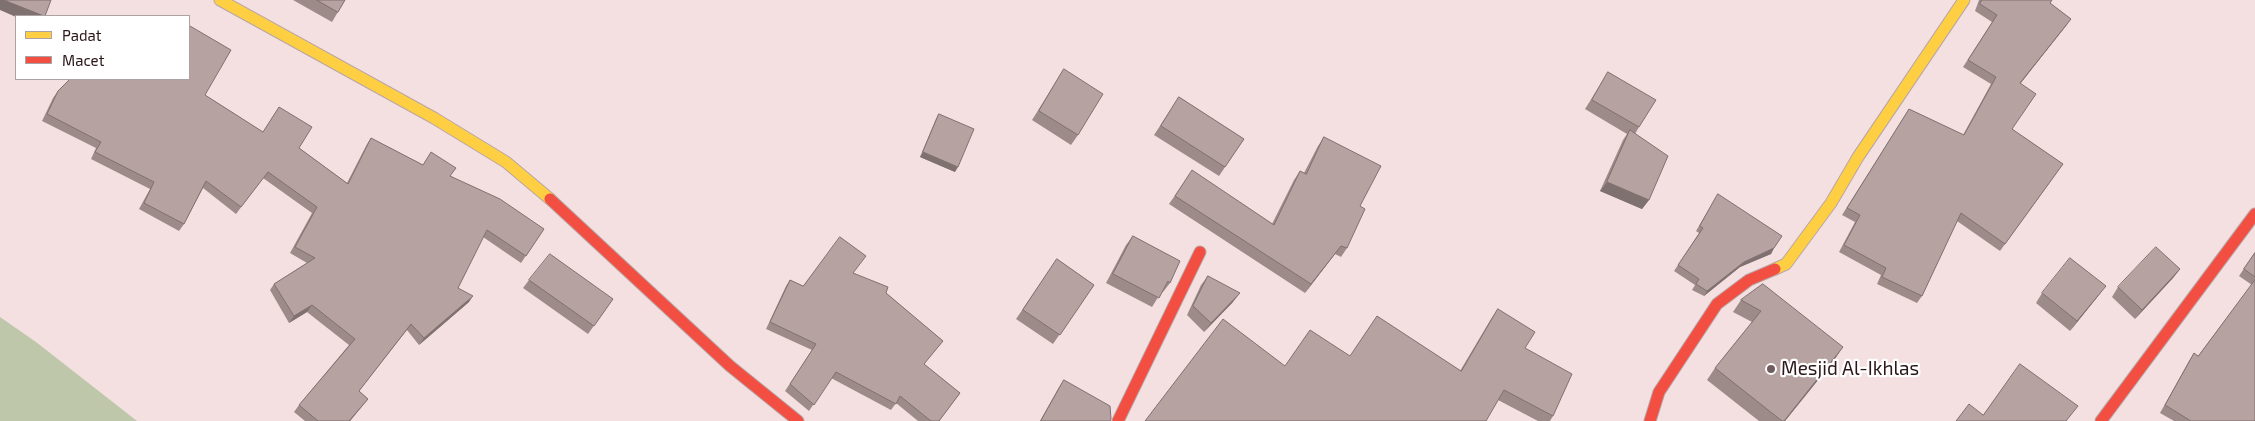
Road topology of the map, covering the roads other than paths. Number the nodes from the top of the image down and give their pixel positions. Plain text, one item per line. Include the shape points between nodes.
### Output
1 (220, 0) edge
2 (1964, 0) edge
3 (2255, 214) edge
4 (1200, 252) dead end
5 (798, 421) edge
6 (1118, 421) edge
7 (1650, 421) edge
8 (2101, 421) edge

1 - 5 street via 449,126 506,162 571,216 730,366
2 - 7 street via 1858,157 1831,204 1786,264 1749,280 1717,304 1659,392
3 - 8 street
4 - 6 street

